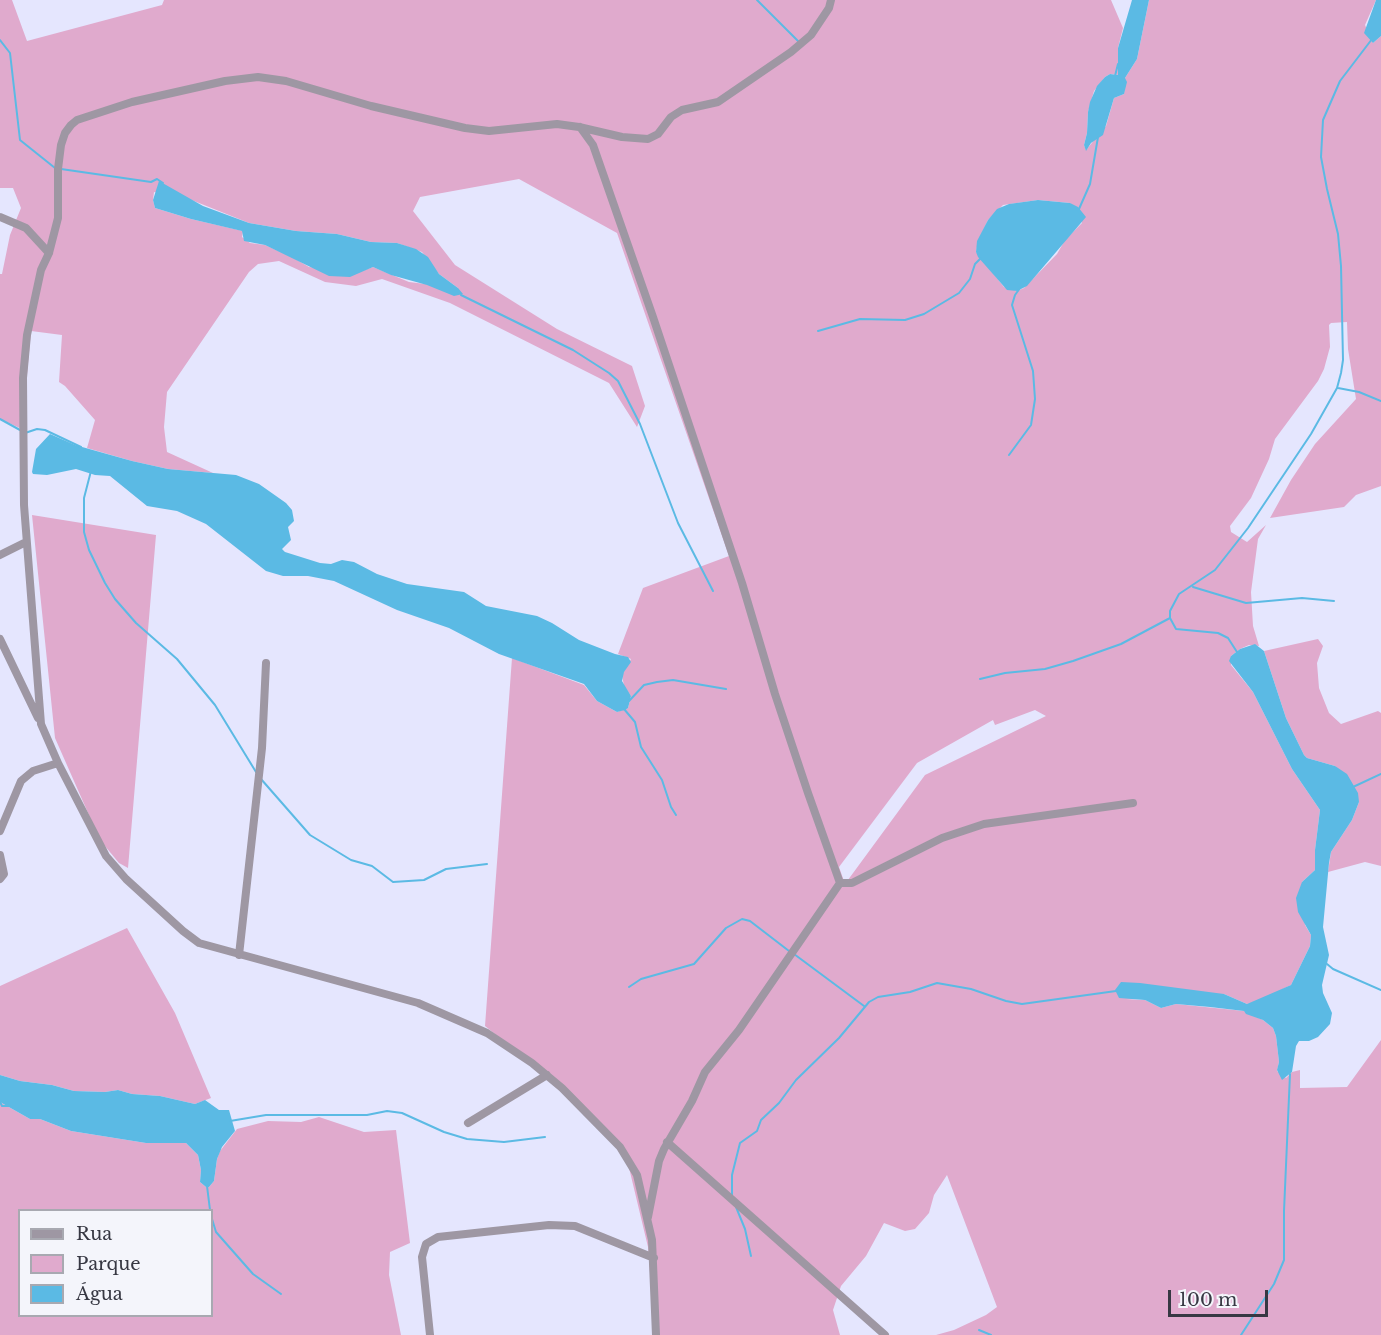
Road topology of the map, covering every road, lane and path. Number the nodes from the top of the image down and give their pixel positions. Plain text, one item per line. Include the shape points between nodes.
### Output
1 (831, 0) edge
2 (579, 127) junction
3 (0, 216) edge
4 (49, 253) junction
5 (26, 542) junction
6 (0, 555) edge
7 (0, 639) edge
8 (266, 663) dead end
9 (41, 724) junction
10 (58, 763) junction
11 (1133, 803) dead end
12 (0, 831) edge
13 (0, 855) edge
14 (0, 879) edge
15 (840, 883) junction
16 (239, 955) junction
17 (547, 1075) junction
18 (468, 1123) dead end
19 (667, 1142) junction
20 (648, 1217) junction
21 (654, 1258) junction
22 (430, 1335) edge
23 (656, 1335) edge
24 (885, 1335) edge

1 - 2 street via 811,34 791,52 718,102 682,110 658,134 648,139 622,137
2 - 4 street via 549,125 489,131 465,128 267,77 225,81 132,102 77,120 65,133 59,155 58,218
2 - 15 street via 593,145 653,317
3 - 4 street via 26,228
4 - 5 street via 41,270 24,354
5 - 6 street
5 - 9 street
7 - 9 street
8 - 16 street via 262,748
9 - 10 street
10 - 12 street via 33,771 21,781
10 - 16 street via 96,840 126,879 192,939
11 - 15 street via 984,824 942,838 852,883
13 - 14 street via 4,868
15 - 19 street via 739,1030 710,1063
16 - 17 street via 418,1003 487,1033
17 - 18 street
17 - 20 street via 595,1119 625,1154 637,1175
19 - 20 street via 659,1161
19 - 24 street
20 - 21 street
21 - 22 street via 575,1226 549,1225 438,1237 426,1244 422,1257
21 - 23 street

